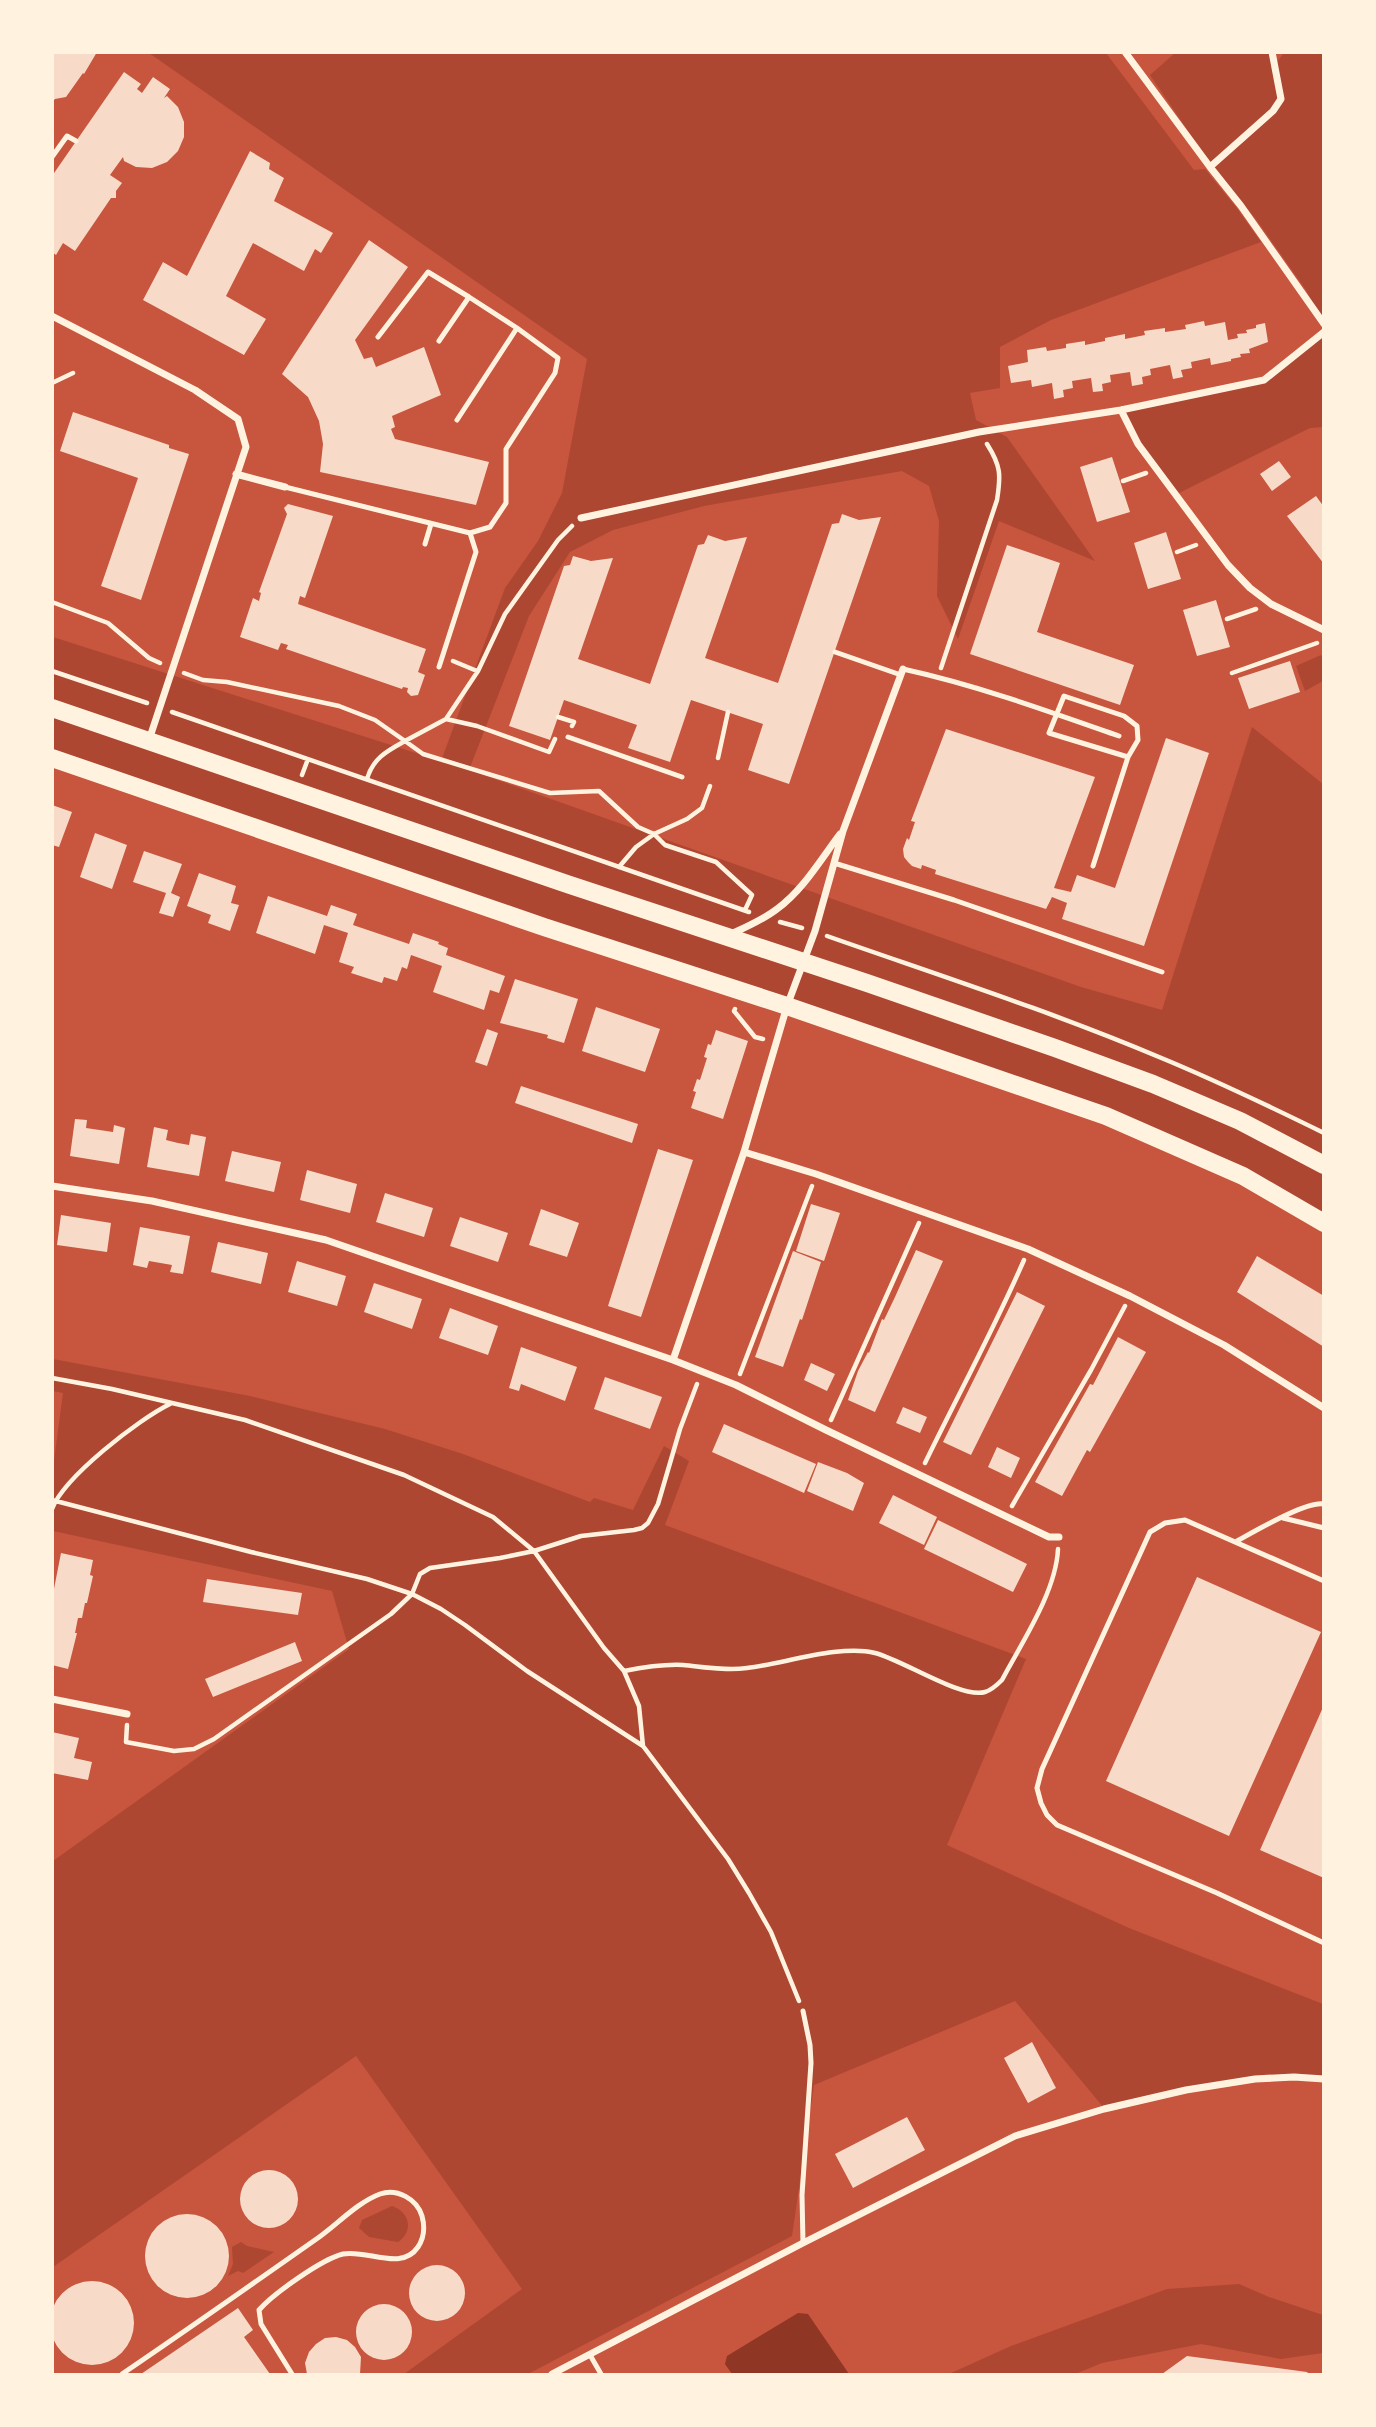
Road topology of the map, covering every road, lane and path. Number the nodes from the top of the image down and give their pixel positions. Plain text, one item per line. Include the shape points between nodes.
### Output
1 (1125, 52) edge
2 (1272, 52) edge
3 (76, 141) dead end
4 (52, 157) edge
5 (1210, 167) junction
6 (469, 297) junction
7 (52, 316) edge
8 (1324, 324) edge
9 (517, 328) junction
10 (1324, 332) edge
11 (378, 337) dead end
12 (439, 341) dead end
13 (73, 373) dead end
14 (52, 383) edge
15 (1121, 410) junction
16 (457, 420) dead end
17 (979, 432) junction
18 (1157, 470) junction
19 (236, 474) junction
20 (1123, 481) dead end
21 (285, 487) joint
22 (580, 518) joint
23 (431, 524) junction
24 (470, 533) junction
25 (1208, 540) junction
26 (425, 544) dead end
27 (1177, 552) dead end
28 (52, 602) edge
29 (1271, 604) junction
30 (1227, 619) dead end
31 (1324, 631) edge
32 (1324, 641) edge
33 (835, 652) dead end
34 (442, 657) junction
35 (439, 667) dead end
36 (172, 670) junction
37 (52, 671) edge
38 (478, 671) junction
39 (902, 672) junction
40 (1232, 673) dead end
41 (938, 677) junction
42 (52, 708) edge
43 (160, 708) junction
44 (728, 712) dead end
45 (1057, 714) junction
46 (446, 719) junction
47 (1119, 736) dead end
48 (568, 737) joint
49 (149, 741) junction
50 (405, 741) junction
51 (1128, 757) junction
52 (52, 758) edge
53 (718, 758) dead end
54 (682, 777) dead end
55 (367, 779) junction
56 (710, 786) dead end
57 (843, 831) junction
58 (654, 834) junction
59 (834, 863) junction
60 (1093, 866) dead end
61 (619, 867) junction
62 (745, 911) junction
63 (765, 918) junction
64 (815, 932) junction
65 (724, 937) junction
66 (804, 963) junction
67 (1162, 972) dead end
68 (787, 1006) junction
69 (1324, 1133) edge
70 (744, 1152) junction
71 (1324, 1166) edge
72 (816, 1174) junction
73 (52, 1186) edge
74 (924, 1211) junction
75 (1324, 1223) edge
76 (1028, 1249) junction
77 (1130, 1296) junction
78 (673, 1360) junction
79 (702, 1370) junction
80 (52, 1378) edge
81 (736, 1385) junction
82 (171, 1404) junction
83 (1324, 1408) edge
84 (826, 1430) junction
85 (920, 1474) junction
86 (54, 1501) edge
87 (1324, 1504) edge
88 (52, 1509) edge
89 (1007, 1516) junction
90 (1283, 1518) junction
91 (1324, 1528) edge
92 (1059, 1537) joint
93 (1234, 1542) junction
94 (534, 1551) junction
95 (1324, 1581) edge
96 (412, 1594) junction
97 (624, 1671) junction
98 (52, 1699) edge
99 (127, 1714) joint
100 (643, 1746) junction
101 (1324, 1943) edge
102 (803, 2011) joint
103 (1324, 2079) edge
104 (803, 2243) junction
105 (590, 2355) junction
106 (122, 2375) edge
107 (292, 2375) edge
108 (552, 2375) edge
109 (601, 2375) edge

1 - 5 street
2 - 5 street via 1281,99
3 - 4 lane via 67,136
5 - 8 street
6 - 9 lane
6 - 11 lane via 428,272
6 - 12 lane
7 - 19 street via 195,390 238,419 246,447
9 - 16 lane
9 - 24 lane via 558,358 555,373 506,449 506,503 490,527
10 - 15 street via 1264,380
13 - 14 path
15 - 17 street
15 - 18 street
17 - 22 street
17 - 41 path via 1001,474 997,500
18 - 20 path
18 - 25 street
19 - 21 street
19 - 36 street
21 - 23 lane
22 - 38 path via 558,540 505,614
23 - 24 lane
23 - 26 lane
24 - 34 lane via 475,552
25 - 27 path
25 - 29 street via 1250,588
28 - 36 path via 108,623 149,658
29 - 30 path
29 - 31 street
32 - 40 path
33 - 39 lane
34 - 35 lane
34 - 38 path
36 - 43 street
36 - 50 path via 339,706 375,720
37 - 43 path
38 - 46 path
39 - 41 lane
39 - 57 street
41 - 45 lane
42 - 49 main road
43 - 49 street
43 - 55 path
44 - 53 path
45 - 47 lane
45 - 51 lane via 1049,733
45 - 51 lane via 1064,696 1124,716 1137,726 1138,740
46 - 48 path via 549,751 557,734
46 - 50 path
48 - 54 lane
49 - 65 main road
50 - 55 path via 384,753 371,766
50 - 58 path via 423,754 550,793 599,791 638,827
51 - 60 lane
52 - 68 main road
55 - 61 path
56 - 58 path via 702,808
57 - 59 street
57 - 63 street via 805,880
58 - 61 path
58 - 62 path via 665,845 716,862 752,895
59 - 64 street
59 - 67 lane
61 - 62 path
62 - 63 path
63 - 64 path
63 - 65 street
64 - 66 street
64 - 69 path via 1159,1056
65 - 66 main road
66 - 68 street
66 - 71 main road via 1153,1084 1240,1121
68 - 70 street
68 - 75 main road via 1106,1116 1243,1176
70 - 72 street
70 - 78 street
72 - 74 street
72 - 81 path
73 - 78 street via 152,1201 326,1240
74 - 76 street
74 - 84 path
76 - 77 street
76 - 85 path
77 - 83 street via 1224,1345
77 - 89 path
78 - 79 street
79 - 81 street
79 - 94 path via 648,1523 634,1530 581,1535
80 - 82 path
81 - 84 street
82 - 86 path via 111,1446
82 - 94 path via 244,1420 423,1483 494,1517
84 - 85 street
85 - 89 street
86 - 88 path
86 - 96 path
87 - 90 lane via 1303,1506
89 - 92 street
90 - 91 lane
90 - 93 lane
92 - 97 path via 1055,1566 1040,1608 1002,1680 983,1693 954,1688 869,1652 744,1669 652,1665
93 - 95 lane
93 - 101 lane via 1185,1520 1165,1523 1150,1532 1049,1749 1037,1788 1046,1815 1057,1825
94 - 96 path via 430,1568 420,1574
94 - 97 path
96 - 99 path via 391,1614 194,1749 174,1751 126,1742
96 - 100 path
97 - 100 path via 639,1706
98 - 99 street
100 - 102 path via 749,1893 771,1932
102 - 104 lane via 811,2063
103 - 104 street via 1255,2078 1186,2090 1016,2136
104 - 105 street
105 - 108 street
105 - 109 lane
106 - 107 lane via 367,2200 394,2192 407,2197 416,2204 425,2230 410,2255 388,2259 345,2253 269,2298 259,2310 261,2324

